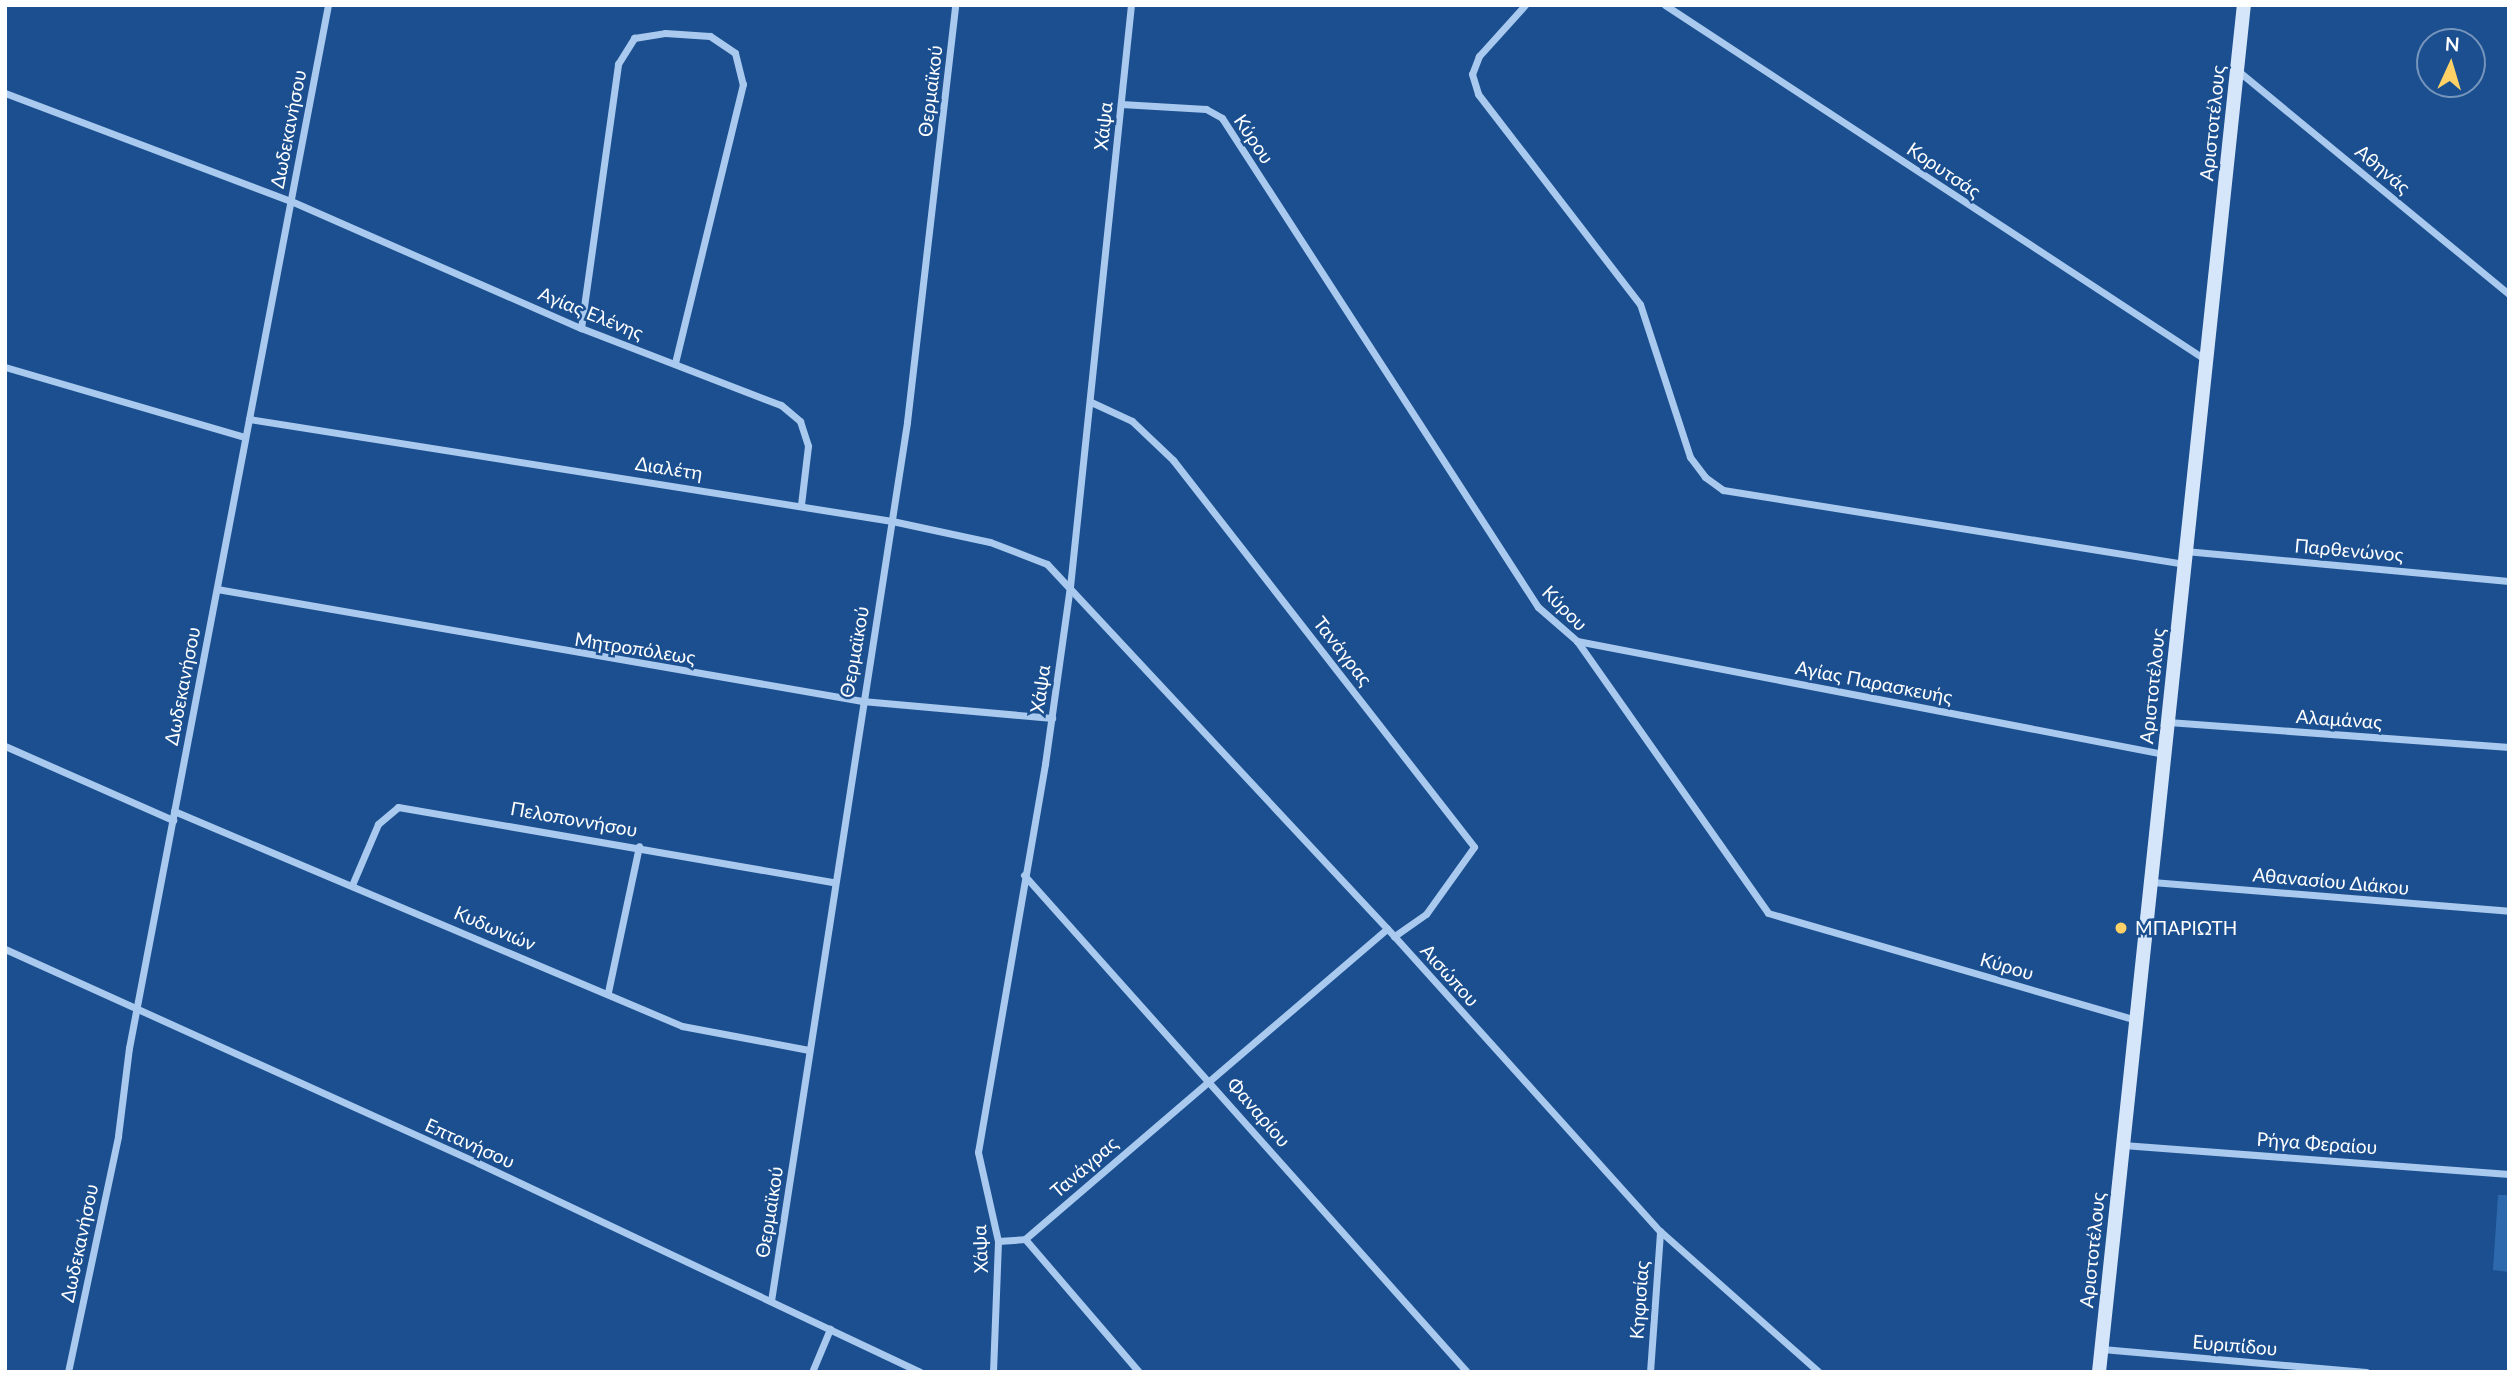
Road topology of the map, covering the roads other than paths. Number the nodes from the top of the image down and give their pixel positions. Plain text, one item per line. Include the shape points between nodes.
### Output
1 (328, 5) edge
2 (955, 5) edge
3 (1131, 5) edge
4 (1525, 5) edge
5 (1665, 5) edge
6 (2240, 8) edge
7 (2237, 69) junction
8 (5, 93) edge
9 (1121, 104) junction
10 (291, 201) junction
11 (2509, 294) edge
12 (581, 328) junction
13 (2206, 360) junction
14 (675, 362) junction
15 (5, 367) edge
16 (1091, 402) junction
17 (249, 419) junction
18 (245, 437) junction
19 (801, 505) junction
20 (892, 521) junction
21 (2185, 558) junction
22 (2509, 581) edge
23 (1070, 587) junction
24 (216, 590) junction
25 (1577, 641) junction
26 (862, 701) junction
27 (1052, 718) junction
28 (2168, 722) junction
29 (5, 746) edge
30 (2509, 747) edge
31 (2164, 754) junction
32 (173, 815) junction
33 (639, 846) junction
34 (1024, 875) junction
35 (834, 882) junction
36 (2151, 882) junction
37 (352, 885) junction
38 (2509, 911) edge
39 (1387, 929) junction
40 (1394, 936) junction
41 (5, 949) edge
42 (608, 992) junction
43 (136, 1011) junction
44 (2136, 1020) junction
45 (809, 1050) junction
46 (1210, 1080) junction
47 (2123, 1145) junction
48 (2509, 1174) edge
49 (1660, 1231) junction
50 (1025, 1239) junction
51 (998, 1241) junction
52 (771, 1301) junction
53 (830, 1329) junction
54 (2101, 1349) junction
55 (68, 1372) edge
56 (812, 1372) edge
57 (920, 1372) edge
58 (993, 1372) edge
59 (1139, 1372) edge
60 (1467, 1372) edge
61 (1650, 1372) edge
62 (1819, 1372) edge
63 (2099, 1372) edge
64 (2365, 1372) edge

1 - 10 street, Δωδεκανήσου
2 - 20 street, Θερμαϊκού
3 - 9 street, Χάψα
4 - 21 street, Παρθενώνος via 1479,55 1472,74 1478,94 1640,304 1690,457 1705,477 1723,490
5 - 13 street, Κορυτσάς
6 - 7 main road, Αριστοτέλους
7 - 11 street, Αθηνάς
7 - 13 main road, Αριστοτέλους
8 - 10 street, Αγίας Ελένης
9 - 16 street, Χάψα
9 - 25 street, Κύρου via 1206,109 1222,118 1538,607
10 - 12 street, Αγίας Ελένης
10 - 17 street, Δωδεκανήσου
12 - 14 street, Αγίας Ελένης
12 - 14 street via 618,64 634,38 665,33 710,36 736,53 743,84
13 - 21 main road, Αριστοτέλους
14 - 19 street, Αγίας Ελένης via 781,405 800,421 808,446
15 - 18 street
16 - 23 street, Χάψα
16 - 40 street, Τανάγρας via 1132,421 1173,460 1474,847 1426,914
17 - 18 street, Δωδεκανήσου
17 - 19 street, Διαλέτη
18 - 24 street, Δωδεκανήσου
19 - 20 street, Διαλέτη
20 - 23 street, Διαλέτη via 1009,547 1047,564
20 - 26 street, Θερμαϊκού
21 - 22 street, Παρθενώνος
21 - 28 main road, Αριστοτέλους
23 - 27 street, Χάψα
23 - 39 street, Αισώπου
24 - 26 street, Μητροπόλεως
24 - 32 street, Δωδεκανήσου
25 - 31 street, Αγίας Παρασκευής
25 - 44 street, Κύρου via 1768,913
26 - 27 street, Μητροπόλεως
26 - 35 street, Θερμαϊκού
27 - 34 street, Χάψα
28 - 30 street, Αλαμάνας
28 - 31 main road, Αριστοτέλους
29 - 32 street, Κυδωνιών
31 - 36 main road, Αριστοτέλους
32 - 37 street, Κυδωνιών
32 - 43 street, Δωδεκανήσου
33 - 35 street, Πελοποννήσου
33 - 37 street, Πελοποννήσου via 398,807 378,824
33 - 42 street
34 - 46 street, Φαναρίου
34 - 51 street, Χάψα via 978,1152
35 - 45 street, Θερμαϊκού
36 - 38 street, Αθανασίου Διάκου
36 - 44 main road, Αριστοτέλους
37 - 42 street, Κυδωνιών
39 - 40 street, Αισώπου
39 - 46 street, Τανάγρας
40 - 49 street, Αισώπου
41 - 43 street, Επτανήσου
42 - 45 street, Κυδωνιών via 700,1032
43 - 52 street, Επτανήσου via 478,1163
43 - 55 street, Δωδεκανήσου via 118,1136
44 - 47 main road, Αριστοτέλους
45 - 52 street, Θερμαϊκού
46 - 50 street, Τανάγρας
46 - 60 street, Φαναρίου
47 - 48 street, Ρήγα Φεραίου
47 - 54 main road, Αριστοτέλους
49 - 61 street, Κηφισίας
49 - 62 street, Αισώπου
50 - 51 street
50 - 59 street
51 - 58 street, Χάψα
52 - 53 street, Επτανήσου
53 - 56 street
53 - 57 street, Επτανήσου
54 - 63 main road, Αριστοτέλους
54 - 64 street, Ευριπίδου

